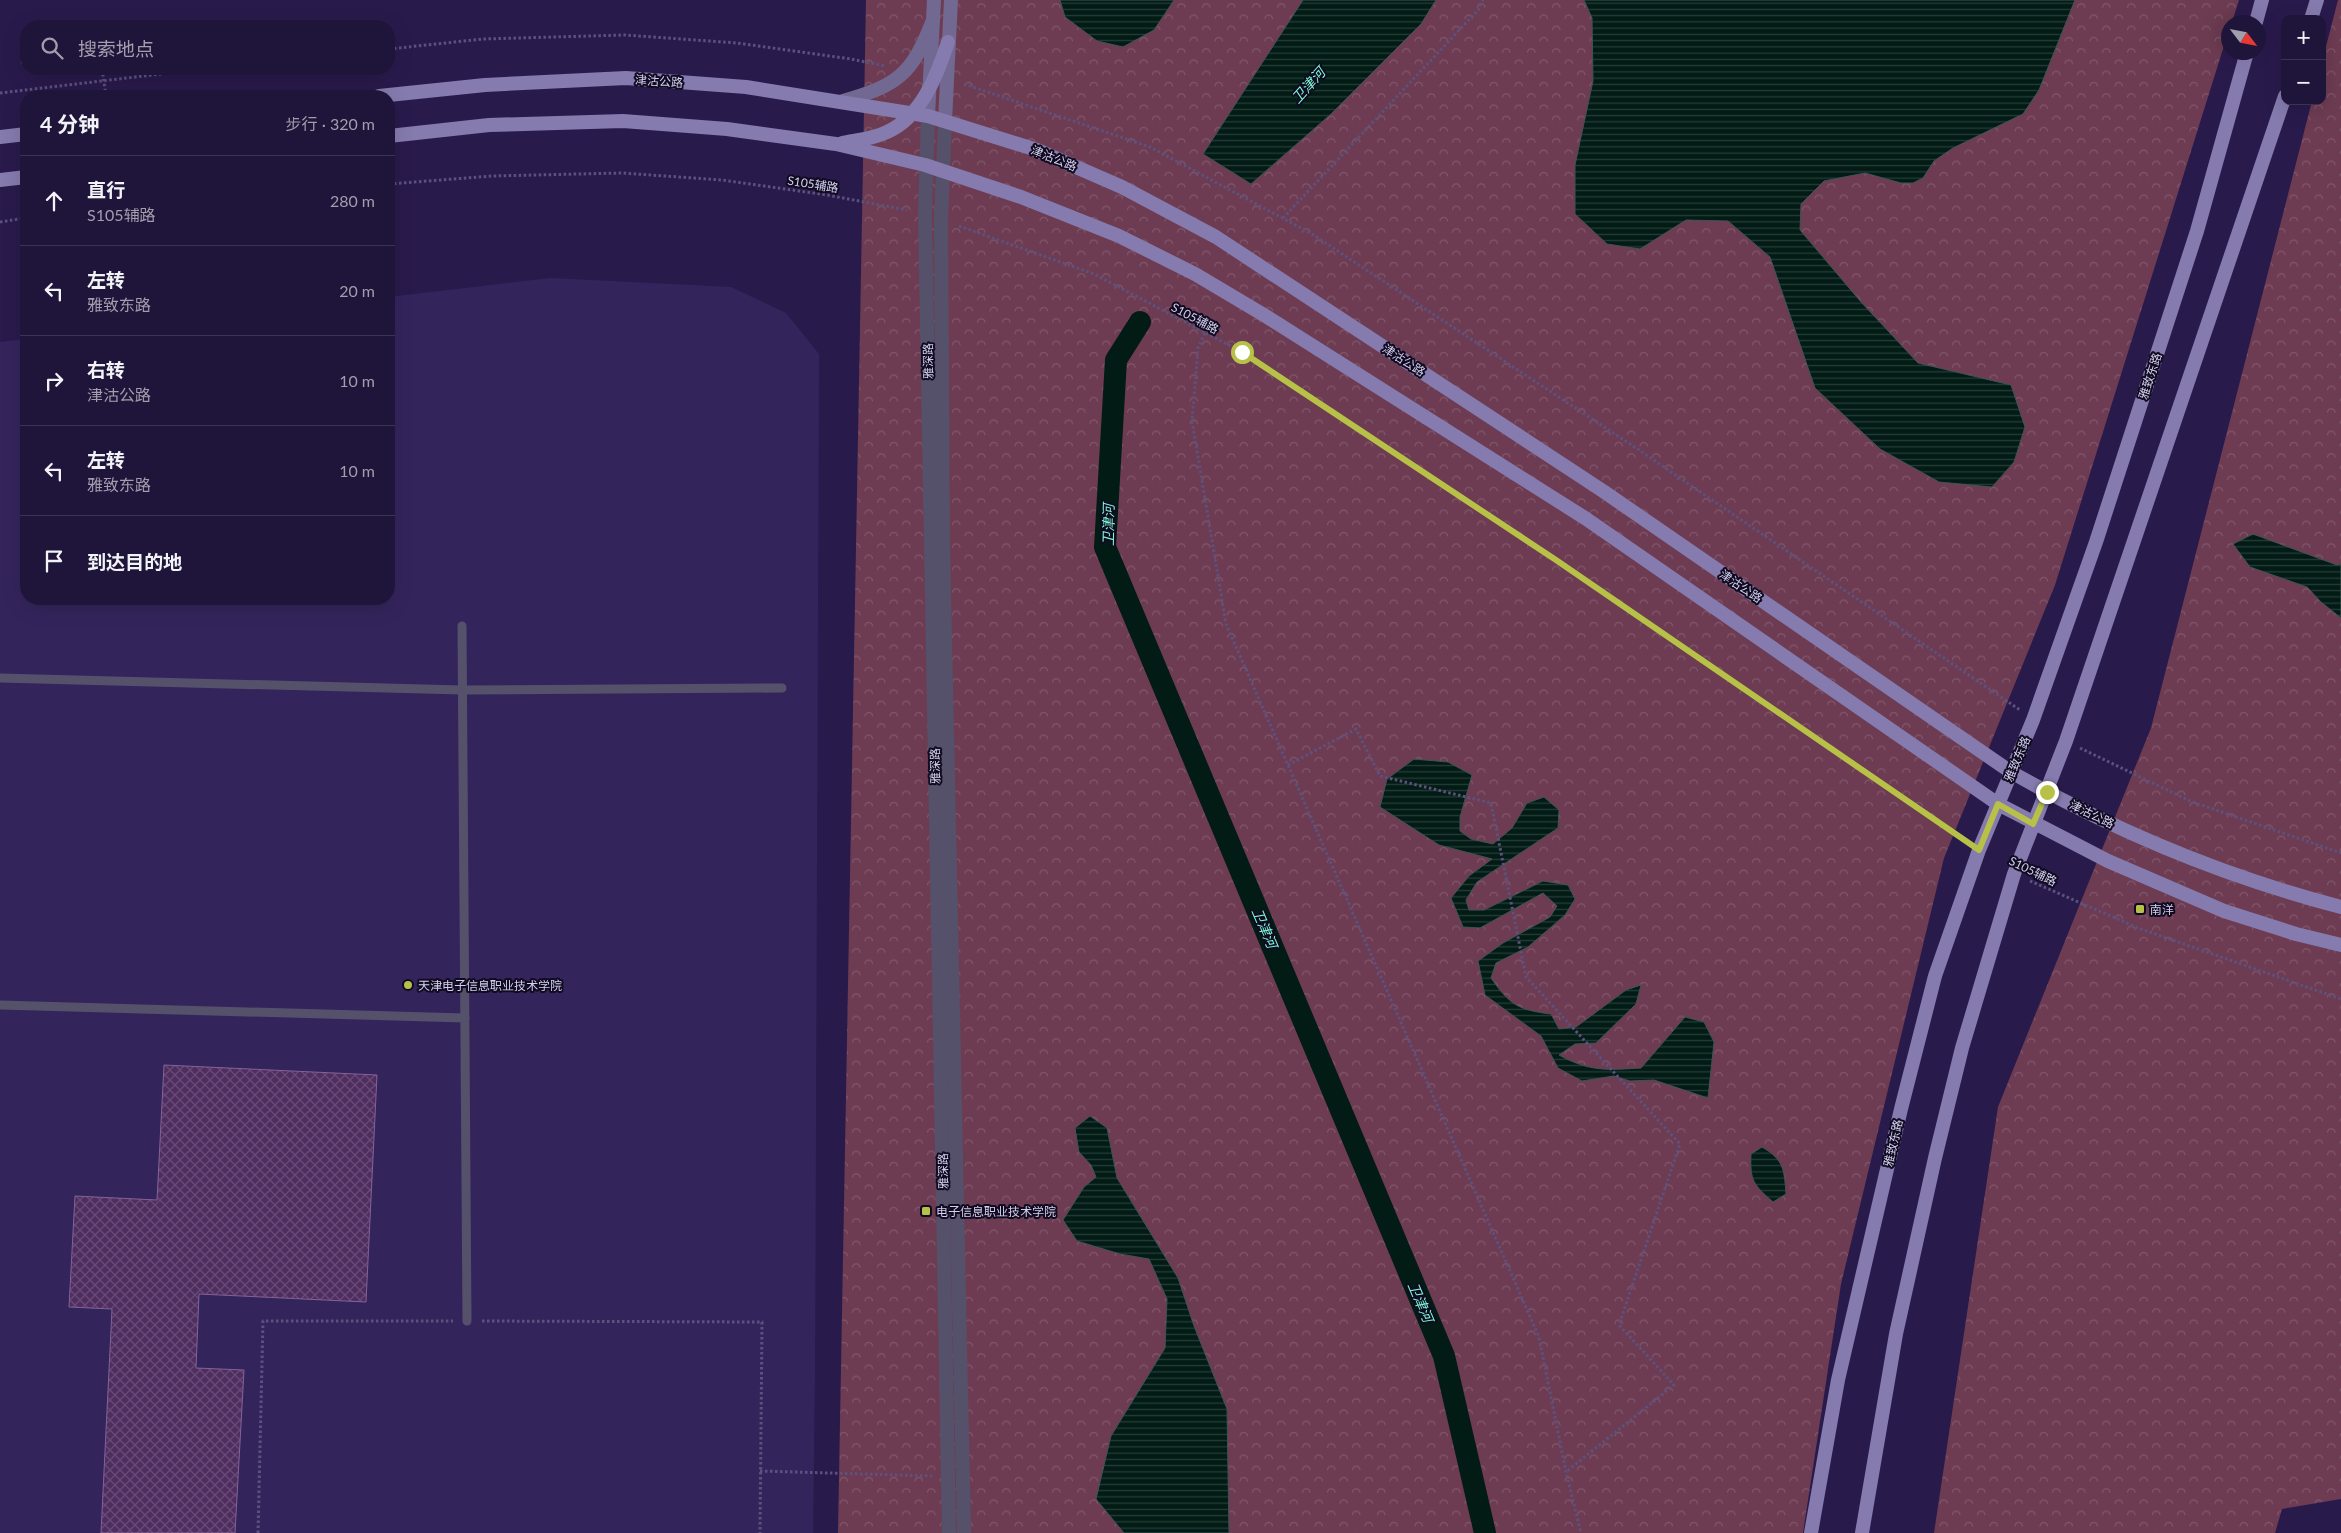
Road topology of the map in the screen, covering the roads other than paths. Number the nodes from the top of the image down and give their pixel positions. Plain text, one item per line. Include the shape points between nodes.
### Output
1 (934, 0) edge
2 (951, 0) edge
3 (2262, 0) edge
4 (2317, 0) edge
5 (2258, 15) edge
6 (2311, 15) edge
7 (933, 20) junction
8 (948, 42) junction
9 (2245, 60) edge
10 (930, 87) junction
11 (395, 94) edge
12 (843, 101) junction
13 (2282, 105) edge
14 (912, 113) junction
15 (928, 116) junction
16 (945, 121) junction
17 (20, 135) edge
18 (395, 135) edge
19 (0, 137) edge
20 (836, 144) junction
21 (925, 165) junction
22 (944, 171) junction
23 (20, 178) edge
24 (0, 180) edge
25 (462, 626) dead end
26 (0, 678) edge
27 (782, 688) dead end
28 (462, 690) junction
29 (2011, 772) junction
30 (2047, 792) junction
31 (1998, 804) junction
32 (2033, 824) junction
33 (2341, 907) edge
34 (2341, 945) edge
35 (0, 1005) edge
36 (465, 1018) junction
37 (467, 1321) road end
38 (949, 1533) edge
39 (964, 1533) edge
40 (1811, 1533) edge
41 (1862, 1533) edge

1 - 7 main road, 雅深路
2 - 8 main road, 雅深路
3 - 5 main road
4 - 6 main road
7 - 10 main road, 雅深路
7 - 12 main road via 921,52 908,71 874,92
8 - 10 main road
8 - 16 main road, 雅深路
9 - 29 main road, 雅致东路 via 2197,231 2099,533 2033,720
10 - 14 main road
10 - 15 main road, 雅深路
11 - 12 main road, 津沽公路 via 485,85 626,78 746,87
12 - 14 main road, 津沽公路
13 - 30 main road
14 - 15 main road, 津沽公路
14 - 20 main road via 886,132
15 - 16 main road, 津沽公路
15 - 21 street, 雅深路
16 - 22 street, 雅深路
16 - 29 main road, 津沽公路 via 1037,150 1122,187 1216,237 1603,491
17 - 19 main road
18 - 20 main road via 489,125 623,121 728,129
20 - 21 main road
21 - 22 main road
21 - 38 street, 雅深路
22 - 31 main road via 1119,236 1195,274 1264,314 1585,518
22 - 39 street, 雅深路 via 941,220 944,554
23 - 24 main road
25 - 28 lane
26 - 28 lane
27 - 28 lane
28 - 36 lane
29 - 30 main road, 津沽公路
29 - 31 main road, 雅致东路
30 - 32 main road
30 - 33 main road, 津沽公路 via 2169,851 2283,892
31 - 32 main road
31 - 40 main road, 雅致东路 via 1935,976 1838,1380
32 - 34 main road via 2108,861 2224,911
32 - 41 main road via 2014,874 1962,1048 1935,1158 1896,1334
35 - 36 lane
36 - 37 lane

